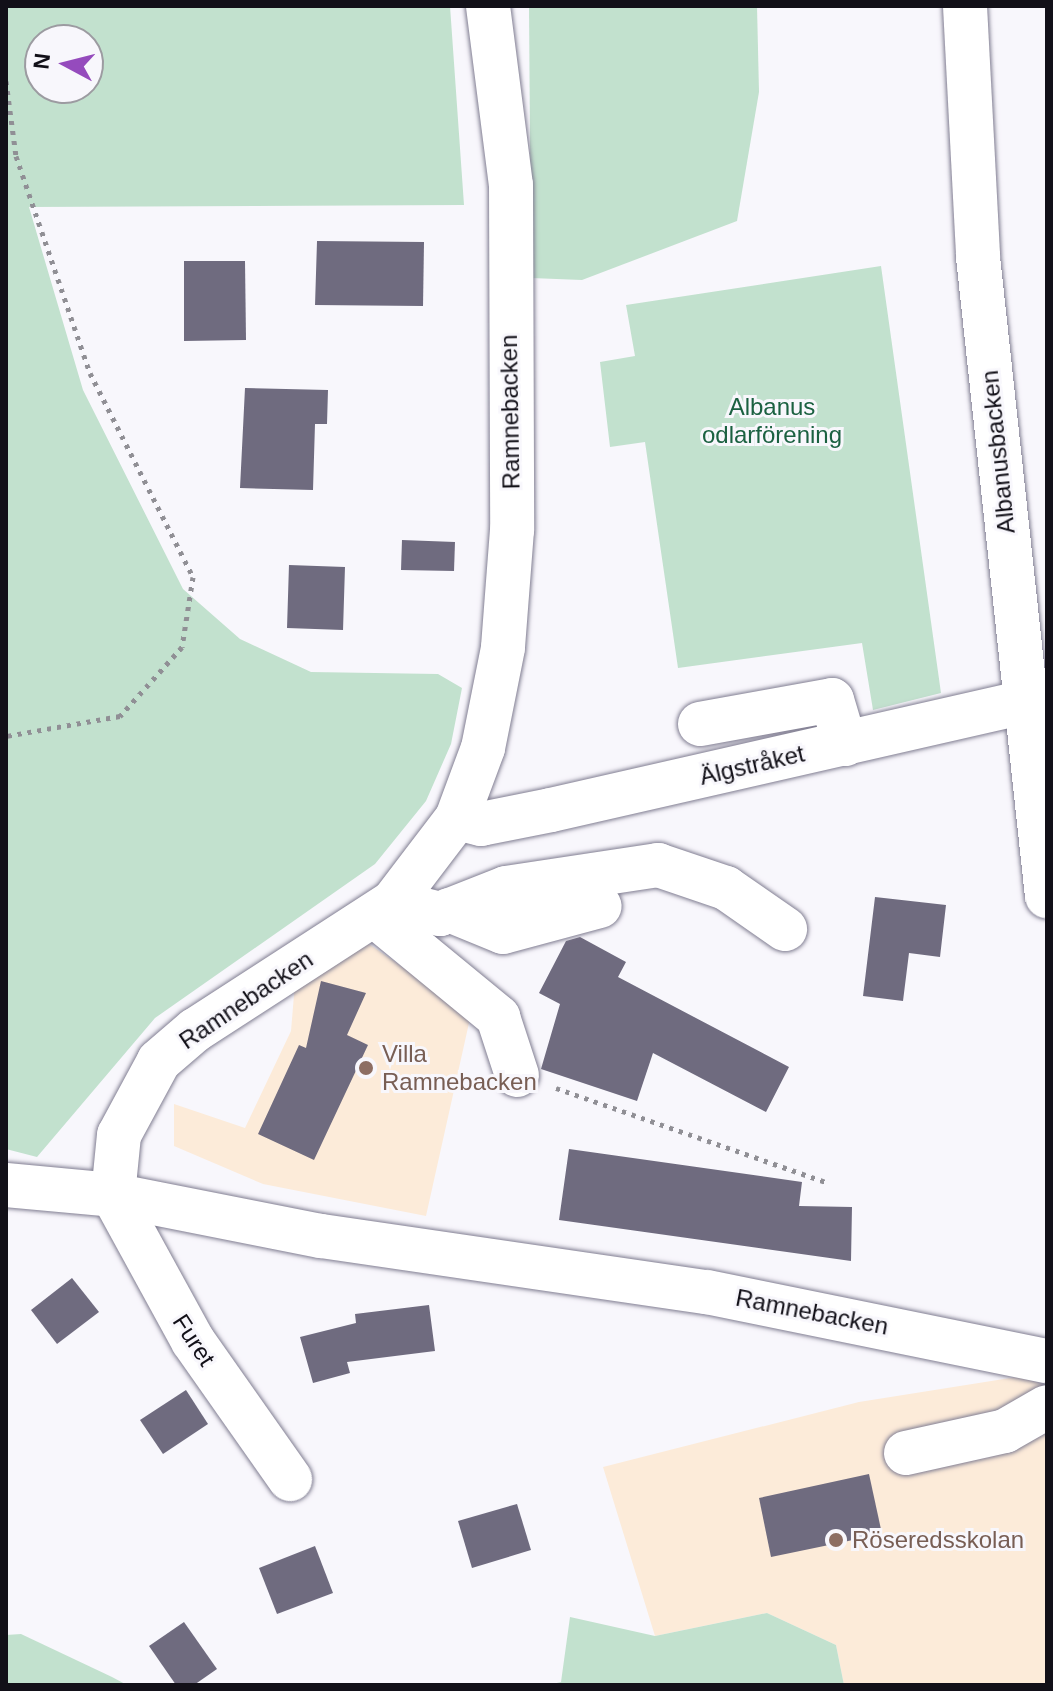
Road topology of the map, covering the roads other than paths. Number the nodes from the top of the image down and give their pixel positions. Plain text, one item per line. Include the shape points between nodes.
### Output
1 (488, 6) edge
2 (965, 6) edge
3 (1036, 698) edge
4 (700, 724) dead end
5 (845, 744) junction
6 (457, 818) junction
7 (1047, 896) edge
8 (600, 906) dead end
9 (384, 909) junction
10 (449, 910) junction
11 (785, 929) dead end
12 (517, 1075) road end
13 (6, 1185) edge
14 (113, 1195) junction
15 (1047, 1361) edge
16 (1047, 1407) edge
17 (906, 1453) dead end
18 (290, 1479) dead end

1 - 6 street, Ramnebacken via 511,185 512,530 503,648 483,748
2 - 3 street, Albanusbacken via 978,263
3 - 5 street, Älgstråket
3 - 7 street, Albanusbacken
4 - 5 street via 832,700
5 - 6 street, Älgstråket via 481,824
6 - 9 street, Ramnebacken
8 - 10 street via 503,932
9 - 10 street via 422,915
9 - 12 street via 498,1017
9 - 14 street, Ramnebacken via 195,1030 159,1061 119,1135
10 - 11 street via 506,888 658,865 726,888
13 - 14 street
14 - 15 street, Ramnebacken via 321,1236 707,1292
14 - 18 street, Furet via 193,1341
16 - 17 street via 1005,1431

